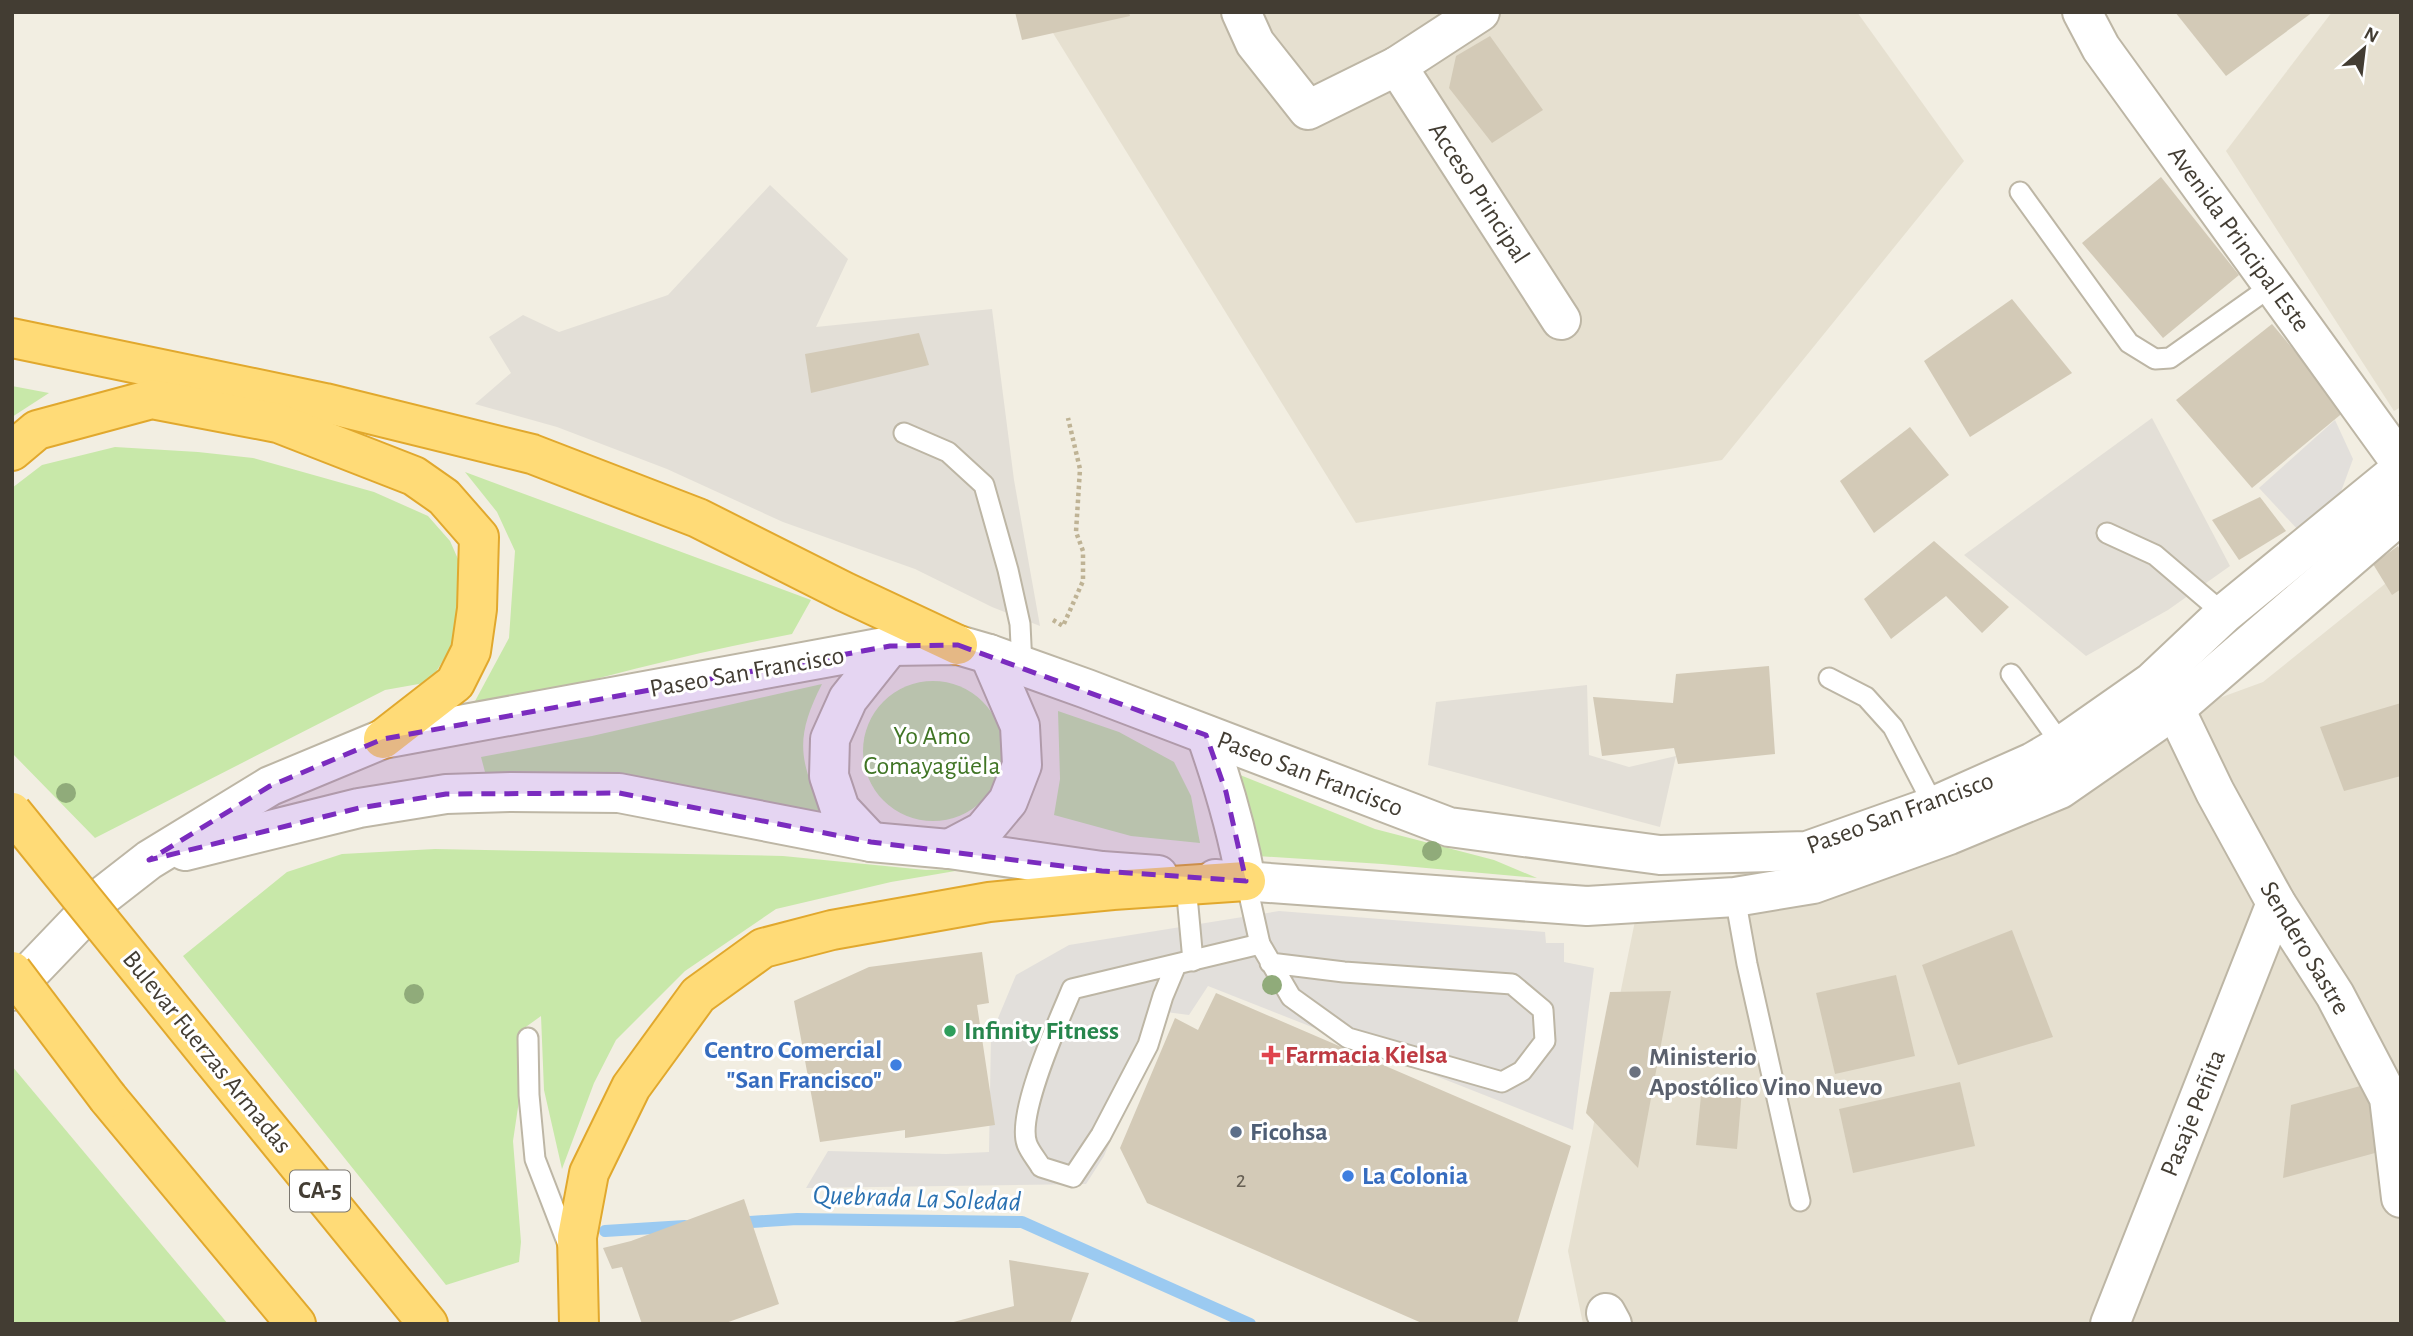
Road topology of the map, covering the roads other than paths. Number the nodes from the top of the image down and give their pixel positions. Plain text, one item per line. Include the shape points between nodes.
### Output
1 (1241, 12) edge
2 (1480, 12) edge
3 (2082, 12) edge
4 (1397, 66) junction
5 (2020, 192) dead end
6 (2273, 285) junction
7 (1562, 320) dead end
8 (12, 338) edge
9 (904, 433) dead end
10 (12, 451) edge
11 (2401, 466) edge
12 (2401, 514) edge
13 (2107, 533) dead end
14 (2225, 614) junction
15 (2252, 642) junction
16 (890, 646) junction
17 (989, 655) junction
18 (2011, 674) dead end
19 (1829, 678) dead end
20 (2175, 709) junction
21 (1206, 735) junction
22 (383, 739) junction
23 (2062, 745) junction
24 (1934, 806) junction
25 (12, 812) edge
26 (872, 842) junction
27 (948, 849) junction
28 (149, 860) junction
29 (1246, 881) junction
30 (1186, 885) junction
31 (1735, 897) junction
32 (2276, 903) junction
33 (1260, 944) junction
34 (1184, 963) junction
35 (1270, 963) junction
36 (12, 971) edge
37 (12, 991) edge
38 (528, 1038) dead end
39 (112, 1102) junction
40 (2401, 1198) edge
41 (1800, 1201) dead end
42 (577, 1270) junction
43 (267, 1324) edge
44 (296, 1324) edge
45 (428, 1324) edge
46 (579, 1324) edge
47 (2110, 1324) edge

1 - 4 street via 1255,43 1308,110
2 - 4 street
3 - 6 street, Avenida Principal Este via 2101,48
4 - 7 street, Acceso Principal
5 - 6 lane via 2129,343 2155,359 2170,358
6 - 11 street, Avenida Principal Este
8 - 17 highway via 325,403 532,454 698,518 845,592
9 - 17 lane via 948,452 984,485 1020,624
10 - 22 highway via 37,430 152,399 278,423 414,476 444,497 479,537 471,651 455,682
11 - 14 street, Paseo San Francisco
12 - 15 street, Paseo San Francisco
13 - 14 lane via 2155,555
14 - 15 lane
14 - 23 street, Paseo San Francisco via 2152,682
15 - 20 street, Paseo San Francisco
16 - 17 street, Paseo San Francisco
16 - 22 street, Paseo San Francisco
16 - 26 street via 848,699 831,739 829,776 840,808
17 - 21 street, Paseo San Francisco
17 - 27 street via 1020,726 1022,765 1008,801 983,831
18 - 23 lane
19 - 24 lane via 1866,697 1893,727
20 - 31 street, Paseo San Francisco via 2060,789 1813,884
20 - 32 street, Sendero Sastre
21 - 24 street, Paseo San Francisco via 1449,827 1660,855 1807,851
21 - 29 street via 1226,792
22 - 28 street, Paseo San Francisco via 270,786
23 - 24 street, Paseo San Francisco
25 - 45 highway, Bulevar Fuerzas Armadas / CA-5, bridge
26 - 27 street, Paseo San Francisco
26 - 28 street, Paseo San Francisco via 619,793 511,792 446,794 359,808
27 - 29 street, Paseo San Francisco via 1102,871
28 - 37 street, Paseo San Francisco via 104,895
29 - 30 highway
29 - 31 street, Paseo San Francisco via 1587,906
29 - 33 lane
30 - 34 lane
30 - 42 highway via 989,902 832,930 763,948 698,995 631,1087 589,1173 577,1237
31 - 41 lane
32 - 40 street, Sendero Sastre via 2335,995 2389,1098
32 - 47 street, Pasaje Peñita
33 - 34 lane
33 - 35 lane
34 - 34 lane via 1072,989 1029,1104 1026,1142 1041,1167 1073,1177 1101,1135 1148,1045 1163,996
35 - 35 lane via 1291,997 1360,1042 1502,1082 1522,1071 1545,1041 1542,1010 1512,984
36 - 39 highway, bridge
38 - 42 lane via 535,1159
39 - 43 highway
39 - 44 highway
42 - 46 highway

